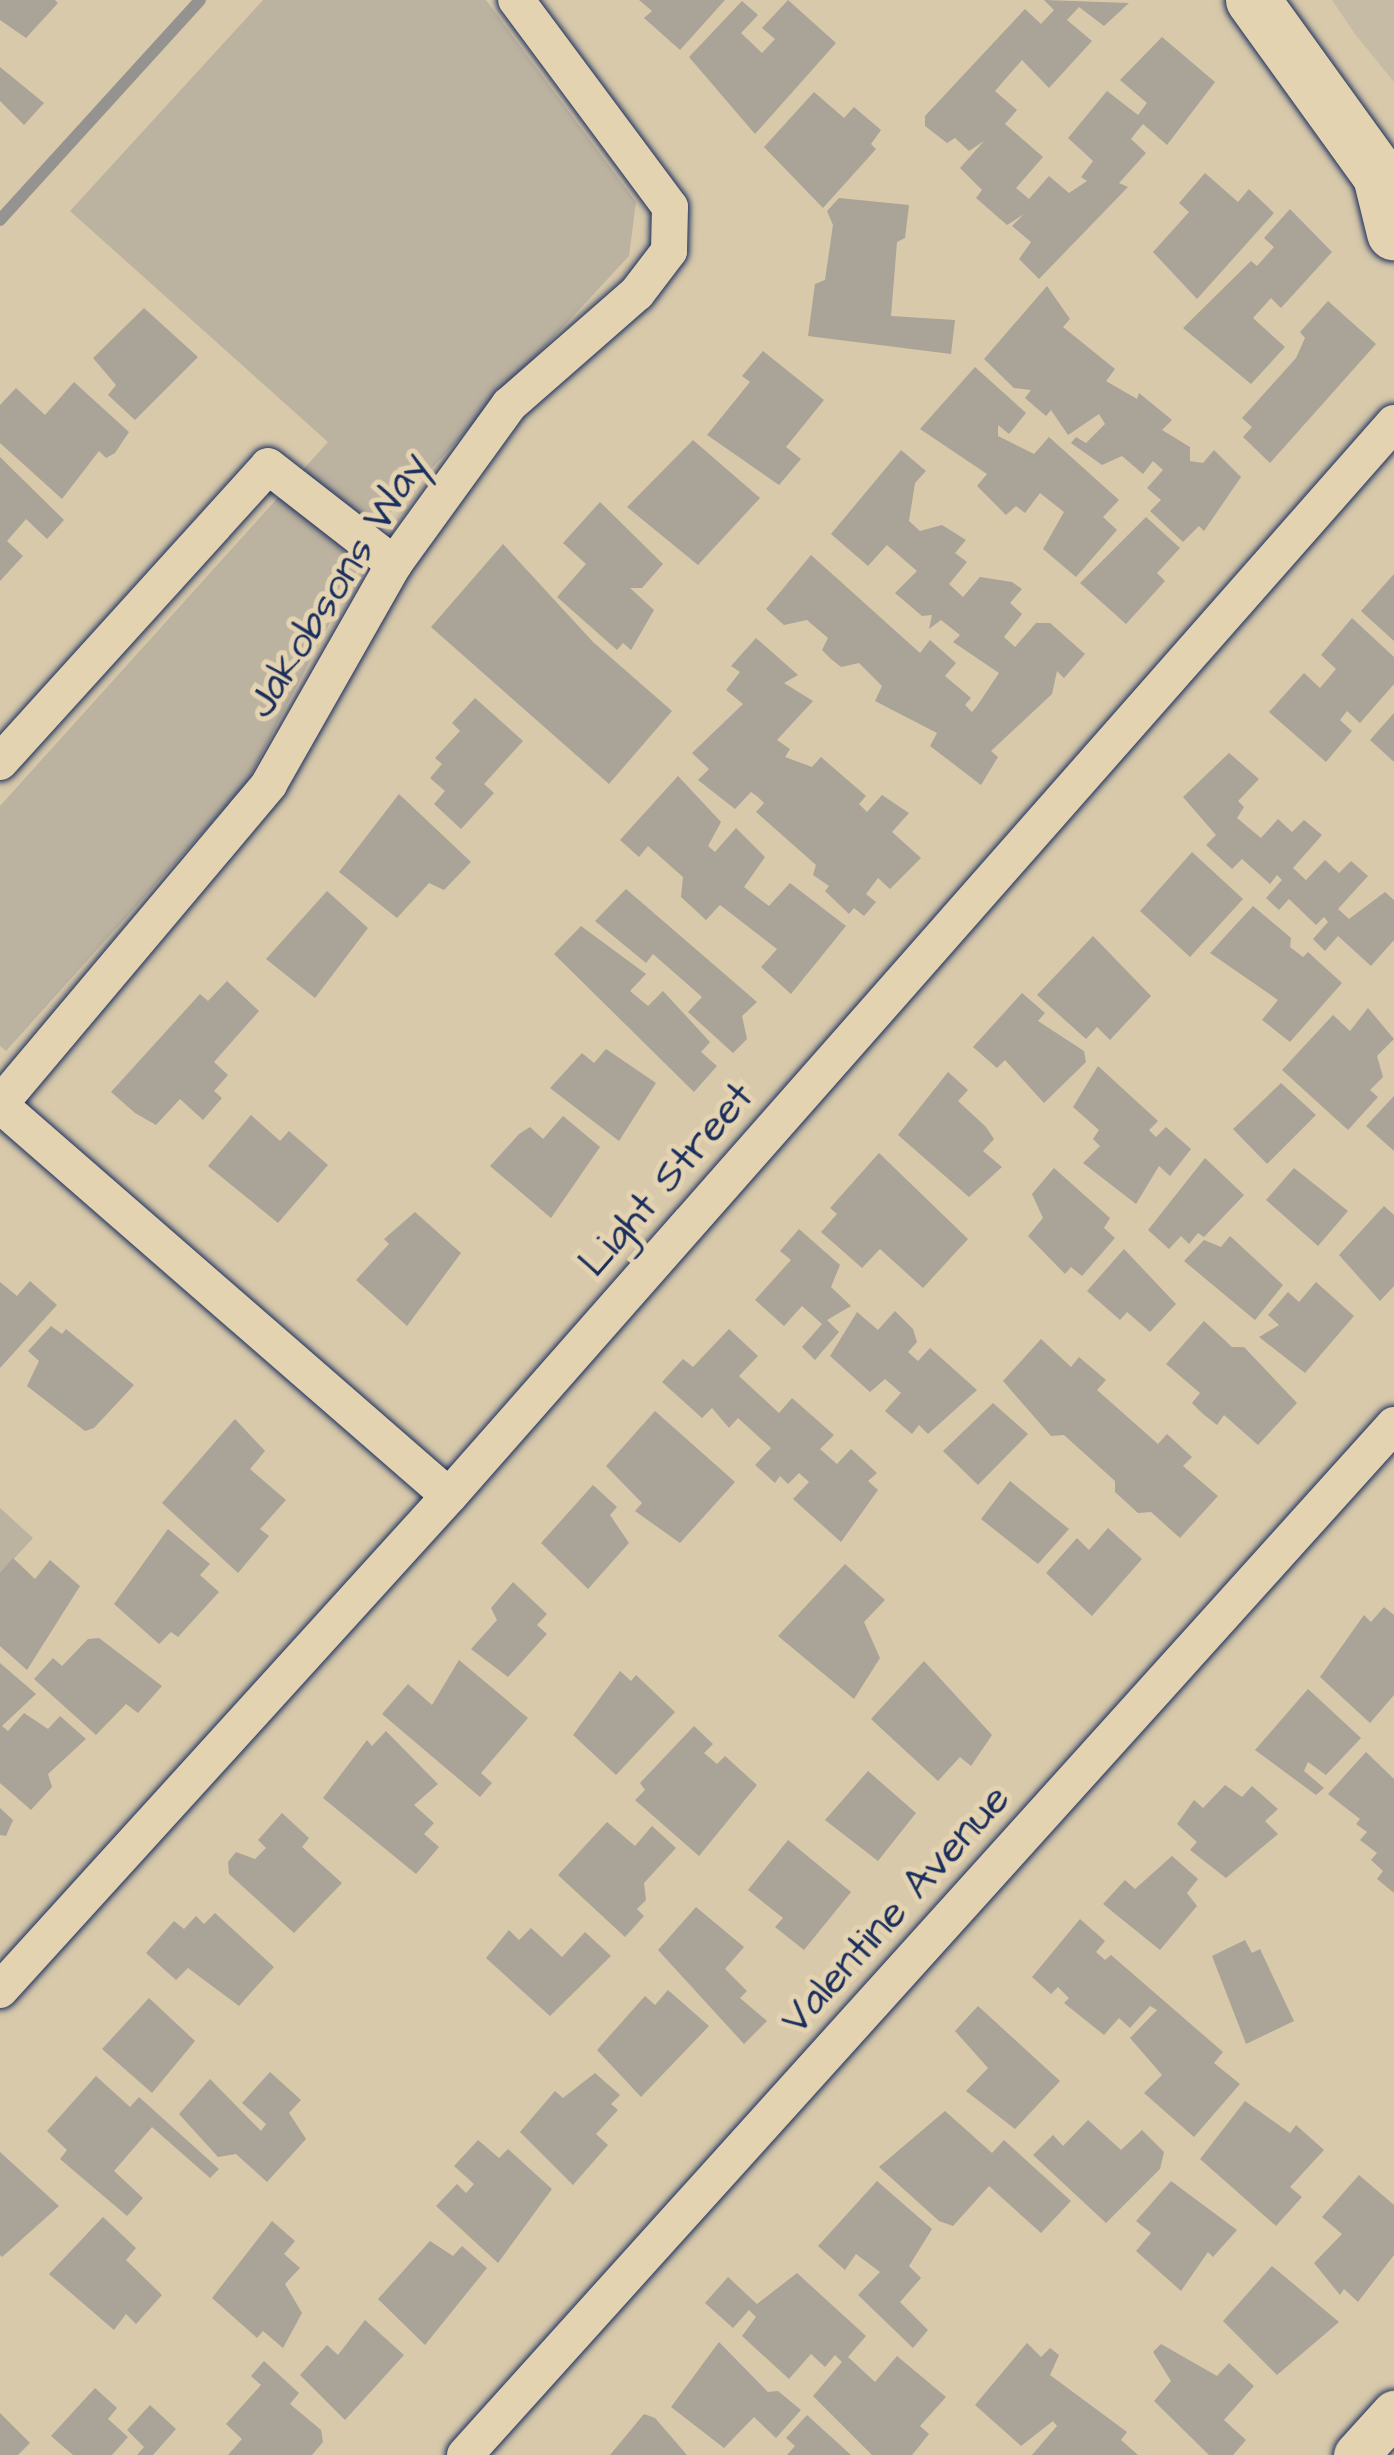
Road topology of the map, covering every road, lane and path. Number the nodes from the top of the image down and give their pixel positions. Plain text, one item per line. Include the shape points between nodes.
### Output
1 (516, 0) edge
2 (1253, 0) edge
3 (1387, 179) edge
4 (1394, 233) edge
5 (1394, 423) edge
6 (394, 564) junction
7 (0, 762) edge
8 (0, 1104) edge
9 (1394, 1425) edge
10 (449, 1496) junction
11 (0, 1990) edge
12 (1394, 2413) edge
13 (465, 2455) edge
14 (1356, 2455) edge

1 - 6 street, Jakobsons Way via 670,206 670,251 637,293 509,406
2 - 3 main road
3 - 4 main road
5 - 10 street, Light Street
6 - 7 street via 268,466
6 - 8 street, Jakobsons Way via 269,784
8 - 10 street, Jakobsons Way
9 - 13 street, Valentine Avenue
10 - 11 street, Light Street
12 - 14 street

